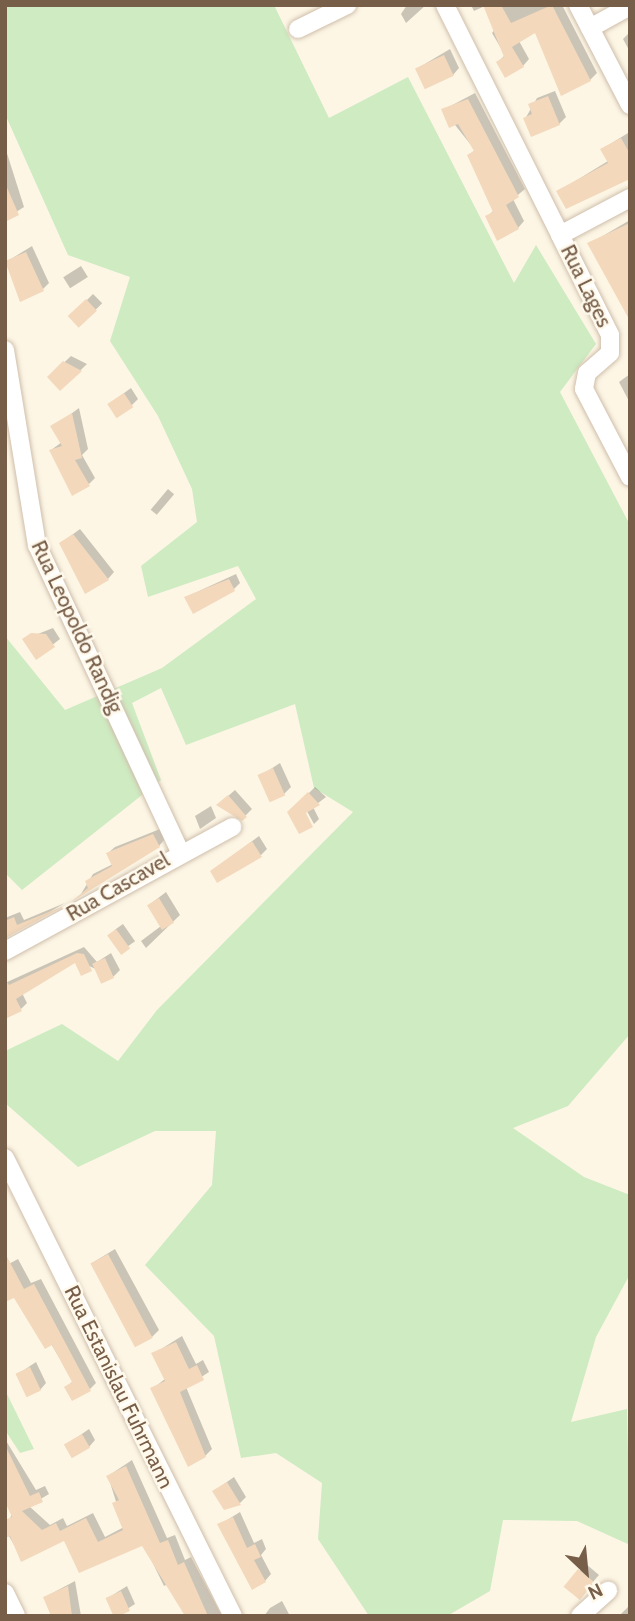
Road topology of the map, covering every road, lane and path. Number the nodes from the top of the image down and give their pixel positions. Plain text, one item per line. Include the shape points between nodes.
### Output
1 (347, 5) edge
2 (445, 5) edge
3 (578, 5) edge
4 (630, 6) edge
5 (590, 28) junction
6 (298, 29) dead end
7 (630, 105) edge
8 (630, 198) edge
9 (560, 235) junction
10 (5, 350) edge
11 (630, 477) edge
12 (232, 827) dead end
13 (180, 852) junction
14 (5, 951) edge
15 (5, 1158) edge
16 (608, 1591) dead end
17 (5, 1593) edge
18 (16, 1616) edge
19 (233, 1616) edge
20 (580, 1616) edge

1 - 6 street
2 - 9 street
3 - 5 street
4 - 5 street
5 - 7 street
8 - 9 street, Rua Lages
9 - 11 street, Rua Lages via 610,335 610,353 587,373 584,389
10 - 13 street, Rua Leopoldo Randig via 37,545
12 - 13 street, Rua Cascavel
13 - 14 street, Rua Cascavel
15 - 19 street, Rua Estanislau Fuhrmann
16 - 20 street
17 - 18 street

